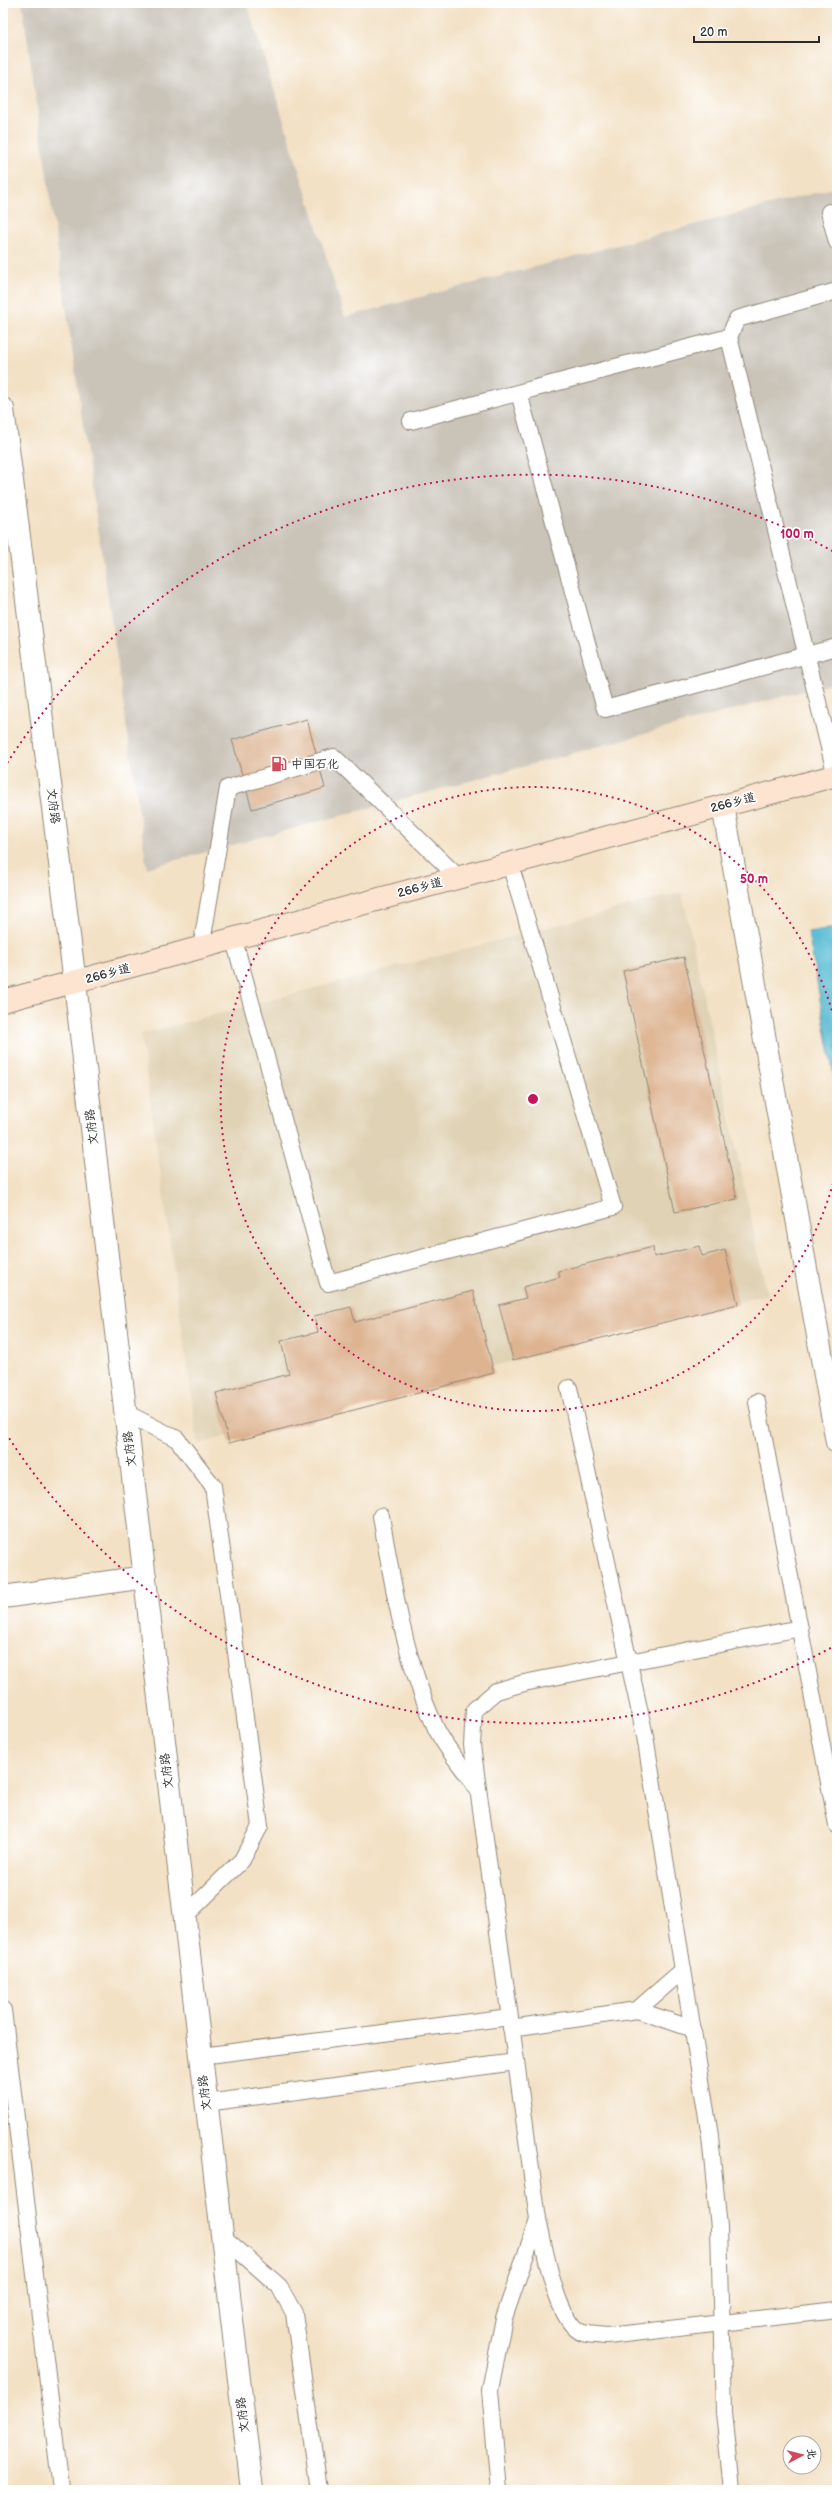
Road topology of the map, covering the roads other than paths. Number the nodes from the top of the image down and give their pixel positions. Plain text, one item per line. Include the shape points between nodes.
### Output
1 (829, 212) dead end
2 (837, 242) edge
3 (837, 292) edge
4 (729, 337) junction
5 (519, 393) junction
6 (3, 409) edge
7 (411, 421) dead end
8 (837, 647) edge
9 (807, 655) junction
10 (837, 776) edge
11 (723, 806) junction
12 (510, 864) junction
13 (459, 878) junction
14 (234, 940) junction
15 (201, 948) junction
16 (75, 982) junction
17 (3, 1001) edge
18 (569, 1388) dead end
19 (757, 1402) dead end
20 (126, 1413) junction
21 (837, 1442) edge
22 (381, 1516) dead end
23 (145, 1577) junction
24 (3, 1597) edge
25 (800, 1628) junction
26 (629, 1660) junction
27 (478, 1790) junction
28 (837, 1824) edge
29 (184, 1917) junction
30 (683, 1970) junction
31 (3, 2010) edge
32 (637, 2010) junction
33 (510, 2022) junction
34 (693, 2029) junction
35 (201, 2056) junction
36 (516, 2062) junction
37 (206, 2103) junction
38 (538, 2219) junction
39 (222, 2236) junction
40 (837, 2310) edge
41 (722, 2323) junction
42 (61, 2490) edge
43 (252, 2490) edge
44 (319, 2490) edge
45 (499, 2490) edge
46 (732, 2490) edge

1 - 2 lane
3 - 4 lane via 737,319
4 - 5 lane
4 - 9 lane
5 - 7 lane
5 - 9 lane via 605,708
6 - 16 street, 文府路
8 - 9 lane
9 - 10 lane
10 - 11 main road, 266乡道
11 - 12 main road, 266乡道
11 - 21 street
12 - 13 main road, 266乡道
12 - 14 lane via 614,1207 328,1283
13 - 14 main road, 266乡道
13 - 15 lane via 334,757 228,788
14 - 15 main road, 266乡道
15 - 16 main road, 266乡道
16 - 17 main road, 266乡道
16 - 20 street, 文府路
18 - 26 lane
19 - 25 lane
20 - 23 street, 文府路
20 - 29 lane via 177,1439 213,1486 260,1826 242,1860
22 - 27 lane via 396,1602 416,1676 435,1727
23 - 24 street
23 - 29 street, 文府路
25 - 26 lane
25 - 28 lane
26 - 27 lane via 496,1691 474,1710 472,1745
26 - 30 lane via 645,1736
27 - 33 lane
29 - 35 street, 文府路
30 - 32 lane
30 - 34 lane
31 - 42 lane
32 - 33 lane
32 - 34 lane
33 - 35 lane
33 - 36 lane
34 - 41 lane via 710,2136 717,2205
35 - 37 street, 文府路
36 - 37 lane
36 - 38 lane
37 - 39 street, 文府路
38 - 41 lane via 563,2314 581,2332 607,2336
38 - 45 lane via 504,2318 490,2390
39 - 43 street, 文府路
39 - 44 lane via 279,2286 294,2312
40 - 41 lane
41 - 46 lane via 724,2412

